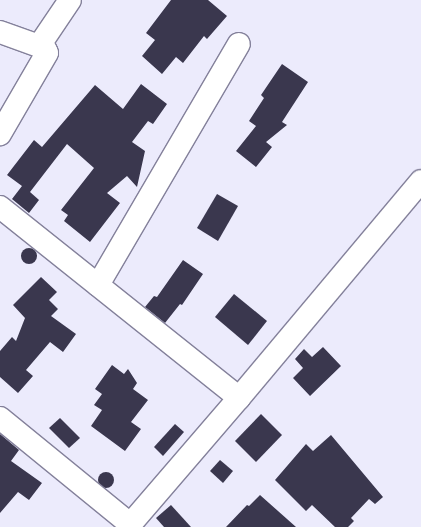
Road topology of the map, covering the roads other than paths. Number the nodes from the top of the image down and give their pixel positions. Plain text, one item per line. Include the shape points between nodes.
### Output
1 (70, 0) edge
2 (0, 32) edge
3 (239, 44) dead end
4 (39, 46) junction
5 (0, 134) edge
6 (421, 181) edge
7 (0, 207) edge
8 (98, 285) junction
9 (239, 398) junction
10 (0, 418) edge
11 (129, 525) edge

1 - 4 street
2 - 4 street
3 - 8 street
4 - 5 street via 47,52
6 - 9 street
7 - 8 street
8 - 9 street
9 - 11 street
10 - 11 street

